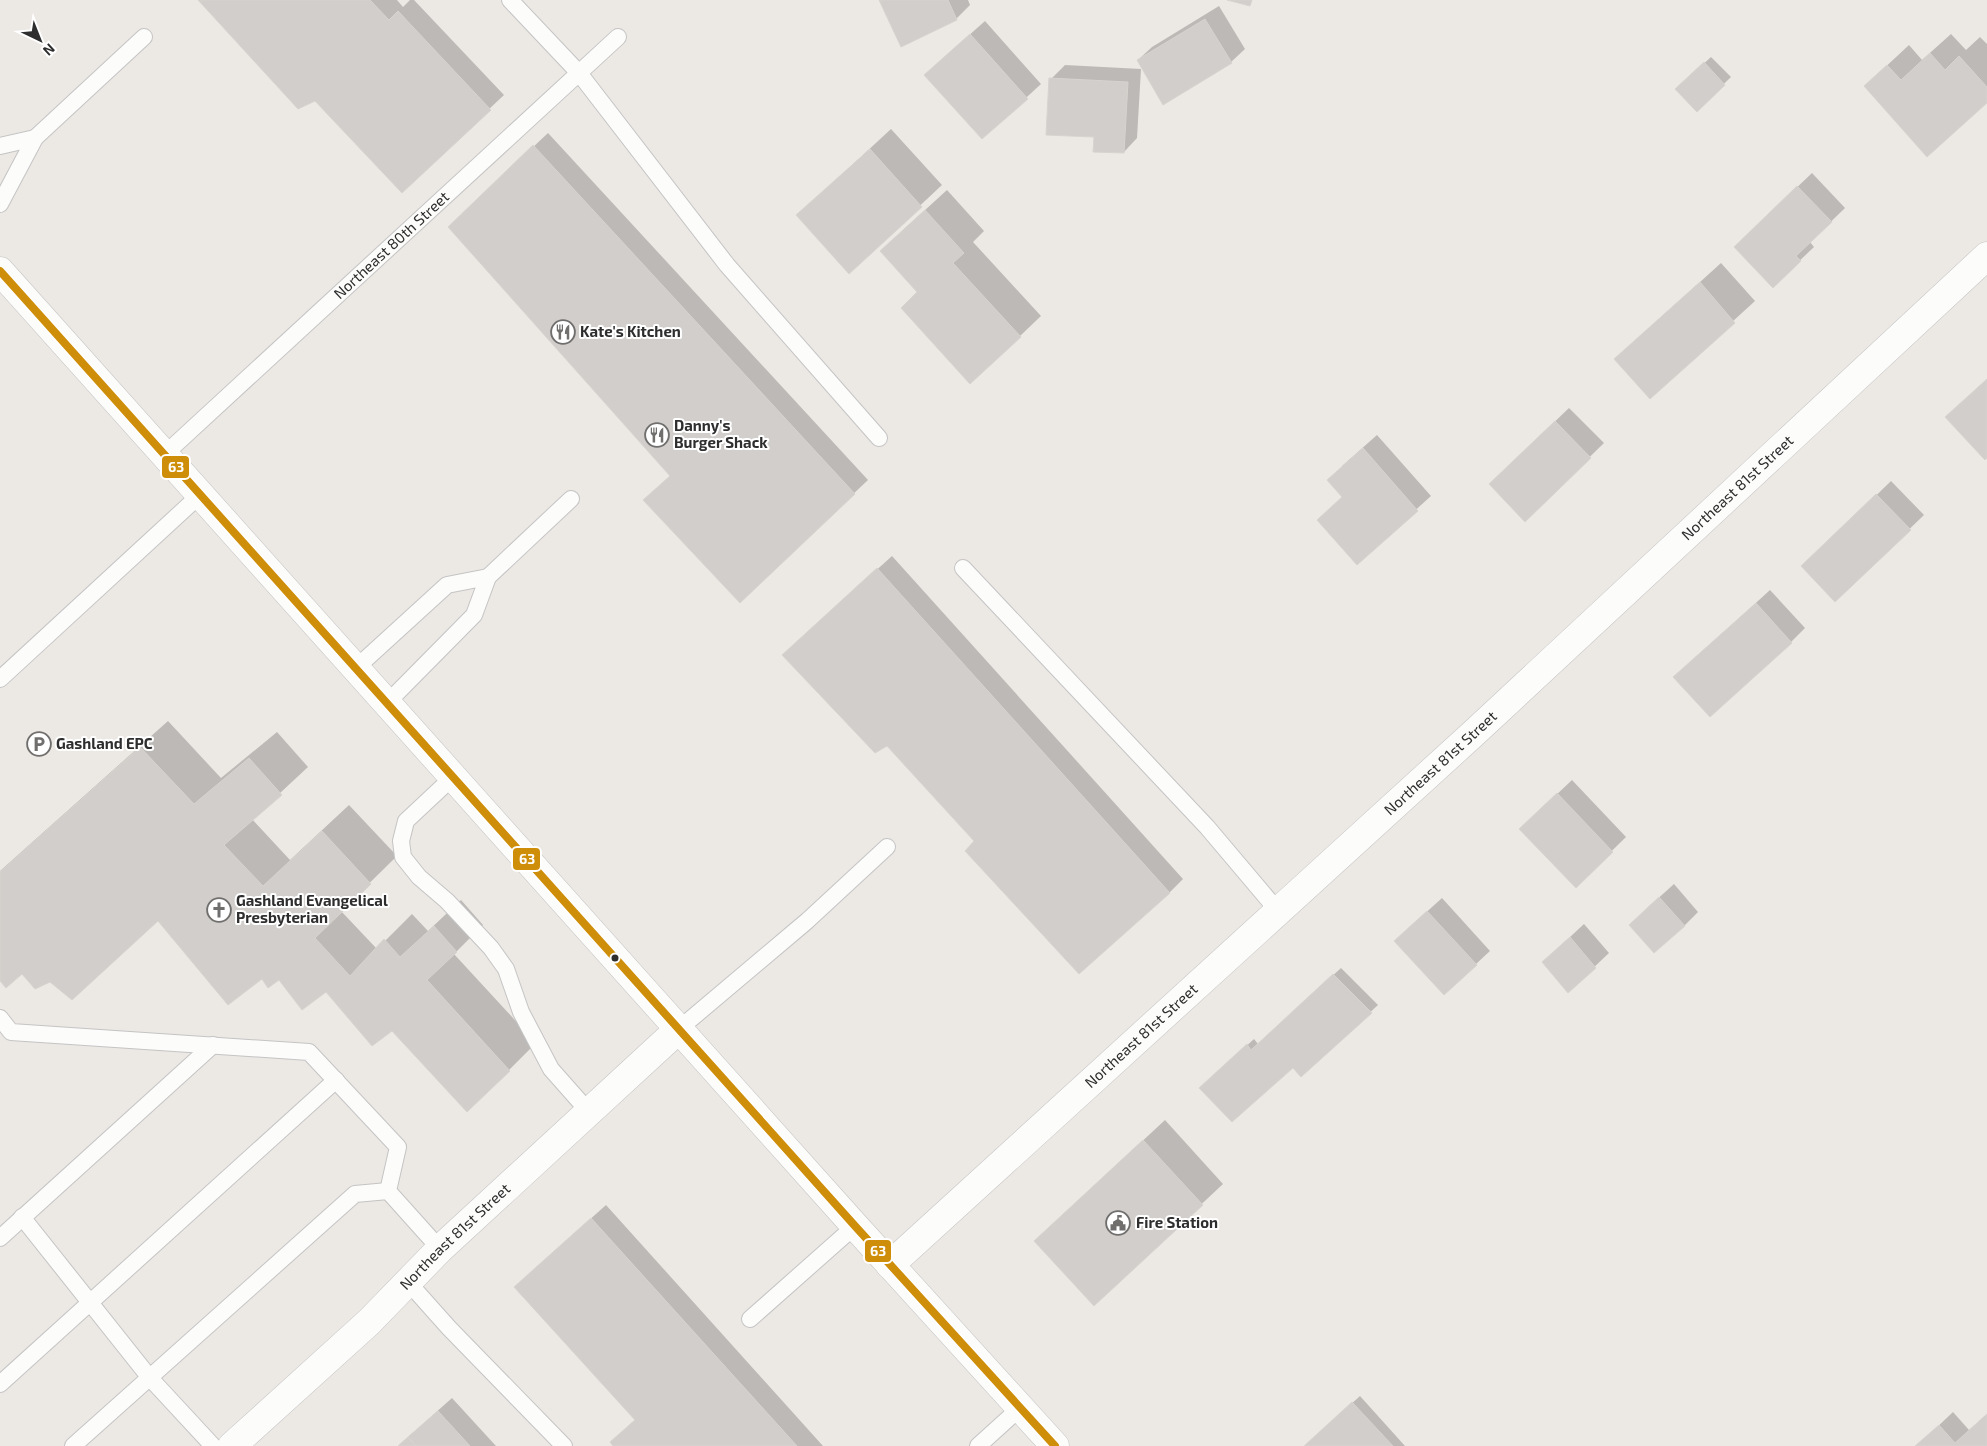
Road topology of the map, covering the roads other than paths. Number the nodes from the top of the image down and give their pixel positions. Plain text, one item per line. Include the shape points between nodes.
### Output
1 (510, 0) edge
2 (144, 37) dead end
3 (618, 37) dead end
4 (579, 73) junction
5 (35, 138) junction
6 (0, 146) edge
7 (0, 204) edge
8 (1987, 256) edge
9 (0, 270) edge
10 (879, 438) dead end
11 (164, 454) junction
12 (200, 494) junction
13 (571, 500) dead end
14 (963, 568) dead end
15 (488, 577) junction
16 (356, 668) junction
17 (0, 679) edge
18 (387, 703) junction
19 (453, 777) junction
20 (887, 847) dead end
21 (1278, 911) junction
22 (0, 1018) edge
23 (679, 1029) junction
24 (213, 1046) junction
25 (336, 1080) junction
26 (589, 1112) junction
27 (388, 1191) junction
28 (22, 1218) junction
29 (855, 1226) junction
30 (0, 1238) edge
31 (440, 1249) junction
32 (890, 1265) junction
33 (408, 1282) junction
34 (90, 1302) junction
35 (750, 1319) dead end
36 (150, 1378) junction
37 (0, 1384) edge
38 (1020, 1408) junction
39 (73, 1446) edge
40 (213, 1446) edge
41 (232, 1446) edge
42 (564, 1446) edge
43 (978, 1446) edge
44 (1055, 1446) edge

1 - 4 lane
2 - 5 lane
3 - 4 lane, Northeast 80th Street
4 - 10 lane via 726,265
4 - 11 lane, Northeast 80th Street
5 - 6 lane
5 - 7 lane
8 - 21 street, Northeast 81st Street
9 - 11 street
11 - 12 street
12 - 16 street
12 - 17 lane
13 - 15 lane
14 - 21 lane via 1207,827
15 - 16 lane via 447,585
15 - 18 lane via 474,615
16 - 18 street
18 - 19 street
19 - 23 street
19 - 26 lane via 406,820 401,842 403,857 491,948 506,969 521,1012 551,1068
20 - 23 lane via 807,921
21 - 32 street, Northeast 81st Street
22 - 24 lane via 11,1032
23 - 26 street, Northeast 81st Street
23 - 29 street
24 - 25 lane via 309,1052
24 - 28 lane
25 - 27 lane via 398,1147
25 - 34 lane
26 - 31 street, Northeast 81st Street
27 - 31 lane
27 - 36 lane via 355,1194
28 - 30 lane
28 - 34 lane
29 - 32 street
29 - 35 lane
31 - 33 street, Northeast 81st Street
32 - 38 street
33 - 41 street, Northeast 81st Street via 370,1322
33 - 42 lane
34 - 36 lane
34 - 37 lane
36 - 39 lane
36 - 40 lane
38 - 43 lane
38 - 44 street

